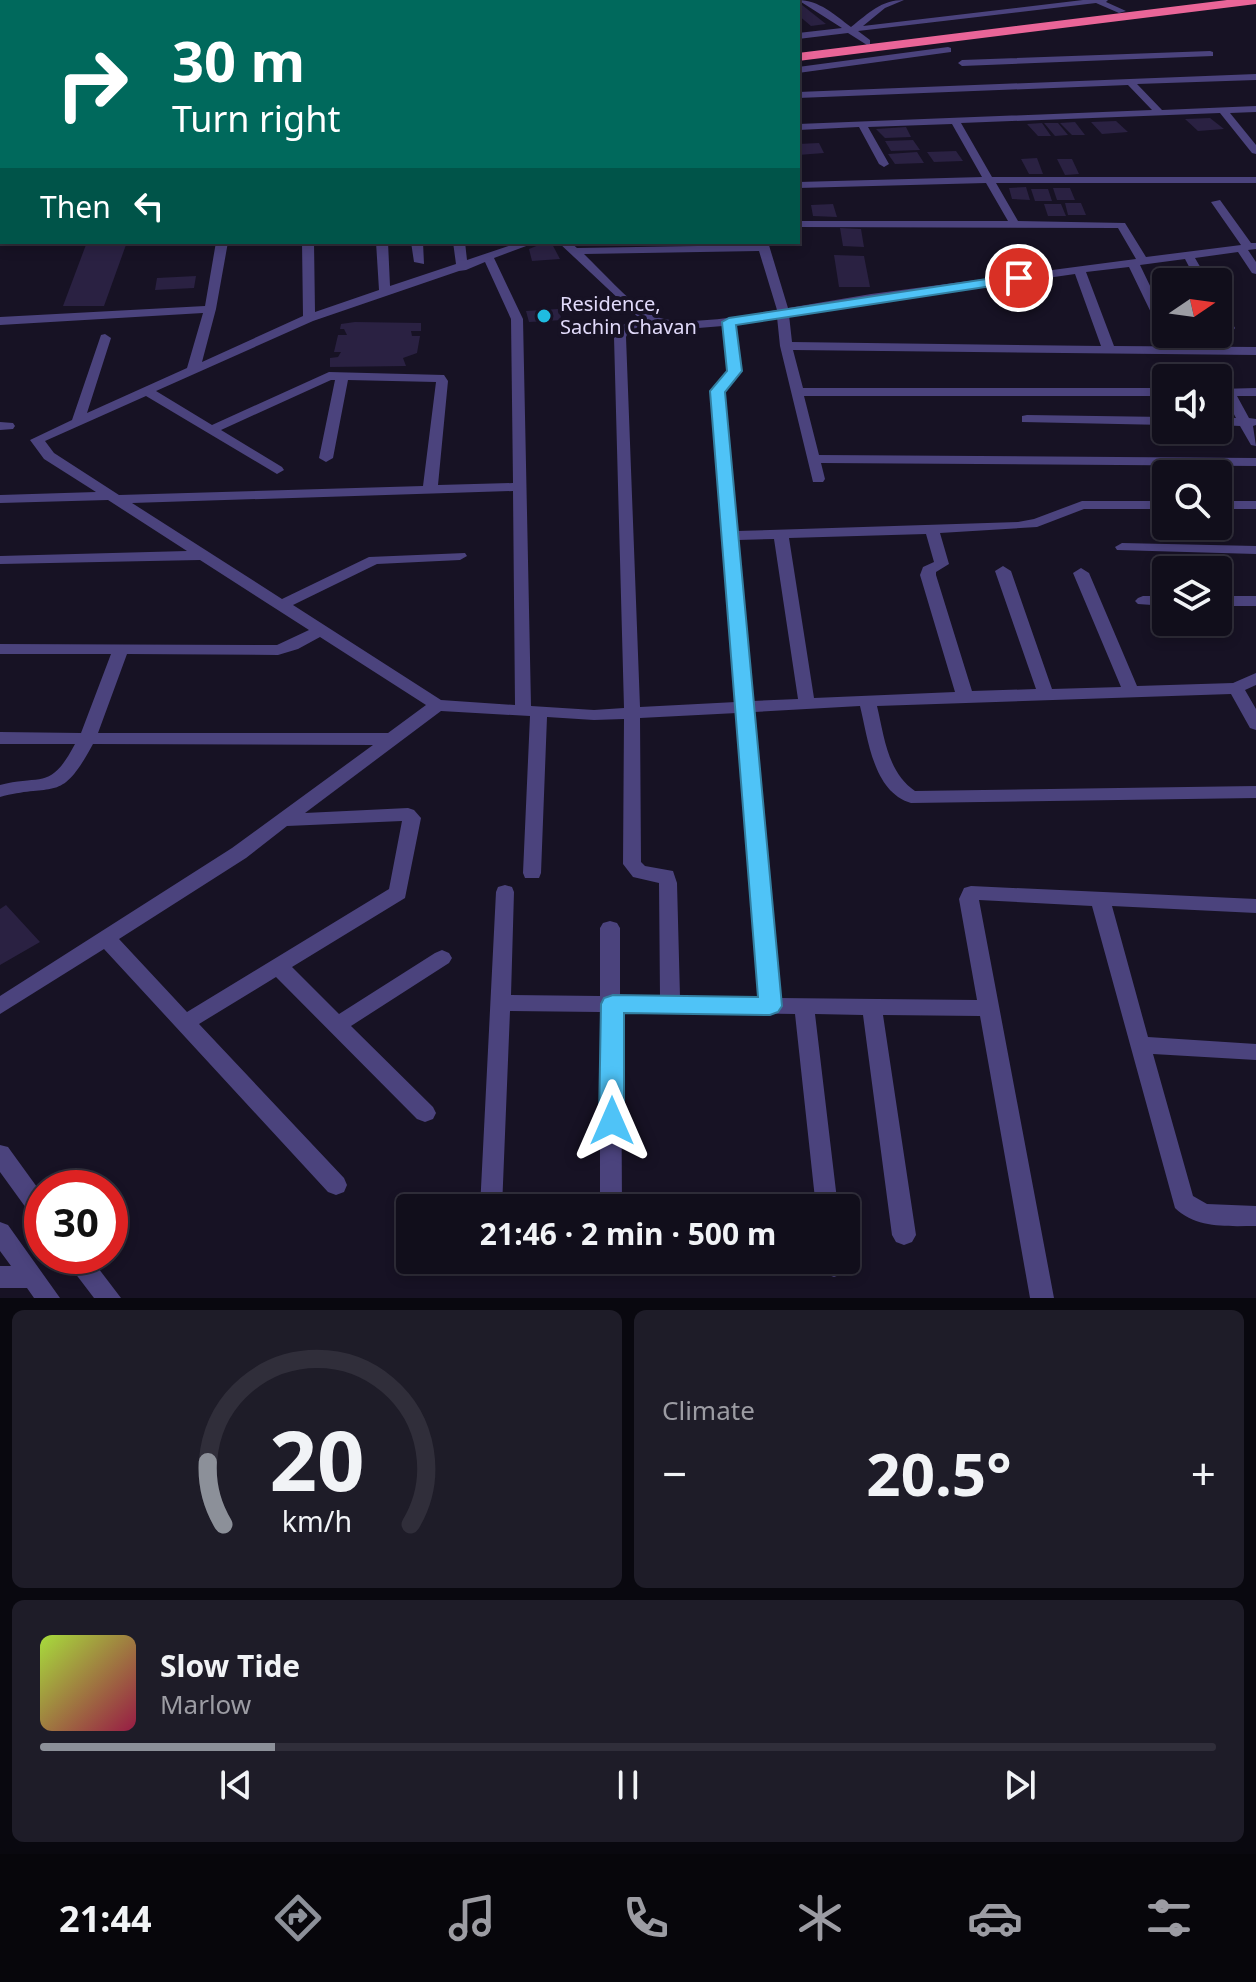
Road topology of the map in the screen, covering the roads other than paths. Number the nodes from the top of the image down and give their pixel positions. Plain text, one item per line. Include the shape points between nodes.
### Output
1 (802, 0) edge
2 (900, 0) edge
3 (1104, 0) edge
4 (1205, 0) edge
5 (1256, 0) edge
6 (1097, 1) edge
7 (1034, 9) junction
8 (1122, 11) junction
9 (1052, 20) junction
10 (853, 30) junction
11 (800, 36) edge
12 (867, 42) junction
13 (942, 45) junction
14 (800, 50) edge
15 (1210, 54) dead end
16 (800, 57) edge
17 (962, 63) junction
18 (800, 70) edge
19 (971, 71) dead end
20 (1256, 77) edge
21 (980, 79) dead end
22 (1130, 82) junction
23 (990, 87) junction
24 (800, 95) edge
25 (1256, 109) edge
26 (1223, 111) junction
27 (1160, 113) junction
28 (955, 121) junction
29 (862, 125) junction
30 (800, 127) edge
31 (1256, 151) edge
32 (884, 164) dead end
33 (991, 180) junction
34 (1256, 180) edge
35 (800, 185) edge
36 (1216, 202) dead end
37 (1014, 223) junction
38 (800, 224) edge
39 (222, 244) edge
40 (308, 244) edge
41 (382, 244) edge
42 (417, 244) edge
43 (459, 244) edge
44 (526, 244) edge
45 (763, 245) edge
46 (569, 246) edge
47 (1248, 247) edge
48 (1188, 255) junction
49 (489, 259) junction
50 (420, 262) dead end
51 (1138, 262) junction
52 (462, 268) junction
53 (1195, 268) edge
54 (1079, 270) junction
55 (1256, 271) edge
56 (385, 293) junction
57 (1152, 297) edge
58 (210, 309) junction
59 (783, 312) junction
60 (309, 318) junction
61 (646, 318) junction
62 (0, 321) edge
63 (729, 322) junction
64 (105, 338) dead end
65 (786, 346) junction
66 (1109, 350) junction
67 (1256, 351) edge
68 (193, 370) junction
69 (342, 377) junction
70 (145, 390) junction
71 (799, 392) junction
72 (1152, 392) edge
73 (1232, 392) edge
74 (1256, 392) edge
75 (1232, 402) edge
76 (1027, 419) dead end
77 (78, 420) junction
78 (1152, 421) edge
79 (1250, 422) edge
80 (213, 429) junction
81 (1256, 442) edge
82 (326, 458) dead end
83 (814, 459) junction
84 (1256, 462) edge
85 (277, 470) dead end
86 (818, 479) dead end
87 (520, 487) junction
88 (430, 490) junction
89 (113, 497) junction
90 (0, 499) edge
91 (1152, 505) edge
92 (1232, 505) edge
93 (1256, 505) edge
94 (932, 529) junction
95 (781, 535) junction
96 (730, 536) junction
97 (1122, 547) dead end
98 (1256, 550) edge
99 (203, 555) junction
100 (460, 556) dead end
101 (0, 560) edge
102 (1003, 571) dead end
103 (1081, 573) dead end
104 (1143, 601) dead end
105 (1152, 601) edge
106 (1232, 601) edge
107 (1256, 601) edge
108 (281, 605) junction
109 (320, 630) junction
110 (0, 649) edge
111 (121, 649) junction
112 (1256, 678) edge
113 (1236, 688) junction
114 (1131, 692) junction
115 (1046, 694) junction
116 (965, 697) junction
117 (867, 701) junction
118 (437, 705) junction
119 (807, 705) junction
120 (744, 707) junction
121 (531, 711) junction
122 (632, 712) junction
123 (1256, 724) edge
124 (0, 738) edge
125 (87, 738) junction
126 (393, 739) junction
127 (0, 791) edge
128 (1256, 792) edge
129 (282, 821) junction
130 (532, 873) dead end
131 (505, 892) dead end
132 (1100, 898) junction
133 (1256, 906) edge
134 (610, 928) dead end
135 (106, 938) junction
136 (442, 958) dead end
137 (279, 967) junction
138 (501, 1003) junction
139 (613, 1004) junction
140 (670, 1005) junction
141 (0, 1006) edge
142 (770, 1006) junction
143 (804, 1006) junction
144 (872, 1007) junction
145 (988, 1008) junction
146 (185, 1023) junction
147 (337, 1025) junction
148 (1140, 1045) junction
149 (1256, 1052) edge
150 (425, 1113) dead end
151 (0, 1154) edge
152 (336, 1185) dead end
153 (24, 1187) edge
154 (492, 1194) edge
155 (611, 1194) edge
156 (825, 1194) edge
157 (1256, 1216) edge
158 (0, 1232) edge
159 (904, 1235) dead end
160 (89, 1274) edge
161 (0, 1277) edge
162 (32, 1277) junction
163 (48, 1298) edge
164 (109, 1298) edge
165 (1042, 1298) edge

1 - 10 street
2 - 10 street via 882,6
3 - 6 street
4 - 8 highway
5 - 13 highway
6 - 7 street
6 - 8 street
7 - 9 street
7 - 10 street
8 - 9 highway
9 - 12 highway
10 - 11 street
10 - 12 street
12 - 14 highway
13 - 16 highway
13 - 17 street
13 - 18 street
15 - 17 street
17 - 19 street
20 - 22 street
21 - 23 street
22 - 23 street
22 - 27 street
23 - 24 street
25 - 26 street
26 - 27 street
26 - 31 street
27 - 28 street
28 - 29 street
28 - 33 street
29 - 30 street
29 - 32 street
33 - 34 street
33 - 35 street
33 - 37 street
36 - 47 street
37 - 38 street
37 - 51 street via 1121,225
39 - 58 street
40 - 60 street
41 - 56 street
42 - 50 street
43 - 52 street
44 - 49 street
45 - 46 street
45 - 59 street
46 - 61 street
47 - 48 street
47 - 55 street
48 - 51 street
48 - 53 street
49 - 52 street
49 - 87 street via 517,319
51 - 54 street
51 - 57 street
52 - 56 street
54 - 59 street
54 - 66 street
56 - 60 street
58 - 62 street
58 - 68 street
59 - 63 street
59 - 65 street
60 - 68 street
61 - 63 street via 686,325
61 - 122 street via 620,337
63 - 96 street via 735,371 718,391
64 - 77 street
65 - 66 street
65 - 71 street
66 - 67 street
68 - 70 street
69 - 80 street via 324,378
69 - 82 street
69 - 88 street via 435,376 442,381
70 - 77 street
70 - 80 street
71 - 72 street
71 - 83 street
73 - 74 street
75 - 79 street
76 - 78 street
77 - 89 street via 37,440 49,456
79 - 81 street
80 - 85 street
83 - 84 street
83 - 86 street
87 - 88 street
87 - 121 street
88 - 89 street
89 - 90 street
89 - 99 street
91 - 94 street via 1082,505 1029,526
92 - 93 street
94 - 95 street
94 - 116 street via 942,564 928,575
95 - 96 street
95 - 119 street
96 - 120 street
97 - 98 street
99 - 101 street
99 - 108 street
100 - 108 street via 374,560
102 - 115 street
103 - 114 street
104 - 105 street
106 - 107 street
108 - 109 street
109 - 111 street via 278,650
109 - 118 street
110 - 111 street
111 - 125 street
112 - 113 street
113 - 114 street
113 - 123 street
114 - 115 street
115 - 116 street
116 - 117 street
117 - 119 street
117 - 128 street via 889,777 911,797
118 - 121 street
118 - 126 street
119 - 120 street
120 - 122 street
120 - 142 street
121 - 122 street
121 - 130 street
122 - 140 street via 632,864 640,872 666,876 668,883
124 - 125 street
125 - 126 street
125 - 127 street via 58,781
126 - 129 street
129 - 135 street
129 - 137 street via 401,813 412,818 398,893
131 - 138 street
132 - 133 street
132 - 145 street via 971,893
132 - 148 street
134 - 139 street
135 - 141 street
135 - 146 street
136 - 147 street
137 - 146 street
137 - 147 street
138 - 139 street
138 - 154 street
139 - 140 street
139 - 155 street
140 - 142 street
142 - 143 street
143 - 144 street
143 - 156 street
144 - 145 street
144 - 159 street
145 - 165 street
146 - 152 street
147 - 150 street
148 - 149 street
148 - 157 street via 1183,1201 1203,1214
151 - 153 street
158 - 162 street
160 - 164 street
161 - 162 street
162 - 163 street

